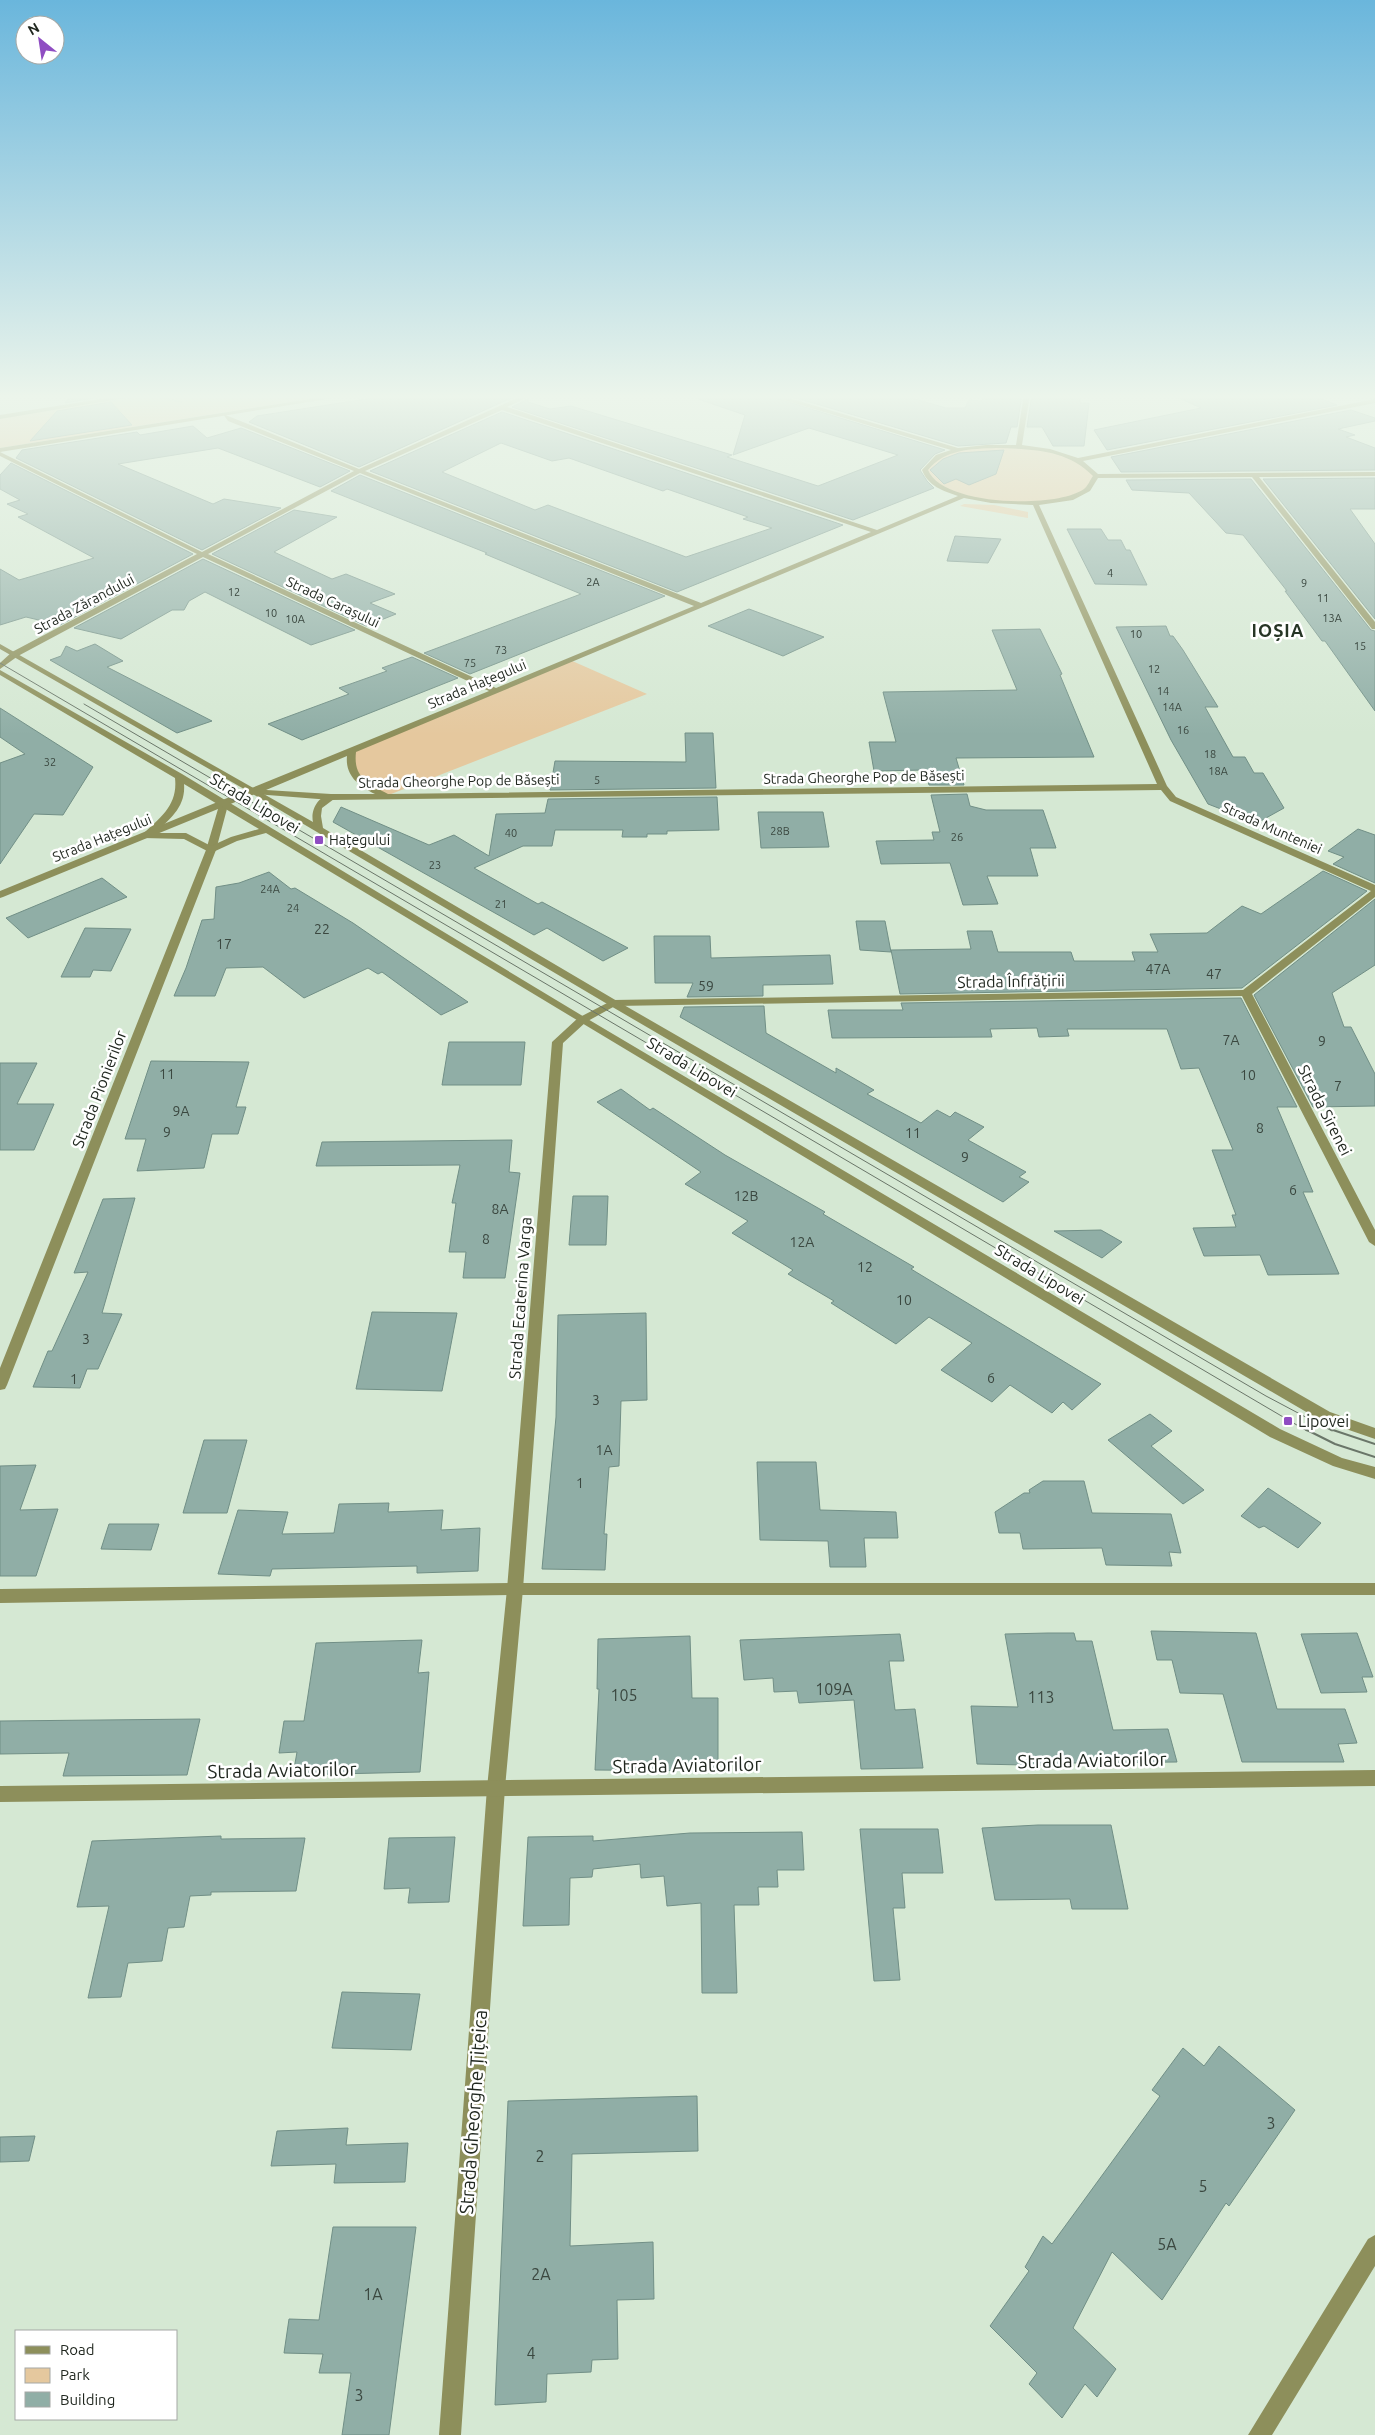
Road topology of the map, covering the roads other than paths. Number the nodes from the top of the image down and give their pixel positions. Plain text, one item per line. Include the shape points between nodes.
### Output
1 (108, 508) edge
2 (291, 508) edge
3 (452, 508) edge
4 (804, 508) edge
5 (935, 508) edge
6 (1037, 508) edge
7 (1280, 508) edge
8 (877, 532) junction
9 (204, 555) junction
10 (702, 606) junction
11 (1375, 627) edge
12 (0, 646) edge
13 (15, 654) junction
14 (0, 667) edge
15 (0, 672) edge
16 (495, 691) junction
17 (352, 751) junction
18 (179, 776) junction
19 (1162, 787) junction
20 (254, 790) junction
21 (386, 796) junction
22 (331, 797) junction
23 (224, 804) junction
24 (268, 830) junction
25 (319, 831) junction
26 (146, 836) junction
27 (211, 850) junction
28 (1375, 890) edge
29 (0, 895) edge
30 (1246, 993) junction
31 (613, 1003) junction
32 (582, 1020) junction
33 (1375, 1242) edge
34 (0, 1385) edge
35 (1375, 1434) edge
36 (1375, 1473) edge
37 (515, 1589) junction
38 (1375, 1590) edge
39 (0, 1596) edge
40 (1375, 1778) edge
41 (496, 1788) junction
42 (0, 1794) edge
43 (1375, 2246) edge
44 (450, 2435) edge
45 (1259, 2435) edge

1 - 9 street, Strada Carașului
2 - 9 street, Strada Zărandului
3 - 10 street
4 - 8 street
5 - 8 street, Strada Hațegului
6 - 19 street
7 - 11 street
8 - 10 street, Strada Hațegului
9 - 13 street, Strada Zărandului
9 - 16 street, Strada Carașului
10 - 16 street, Strada Hațegului
12 - 13 street, Strada Lipovei
13 - 14 street, Strada Zărandului
13 - 20 street, Strada Lipovei
15 - 18 street, Strada Lipovei
16 - 17 street, Strada Hațegului
17 - 20 street, Strada Hațegului
17 - 21 street via 351,771 360,782
18 - 23 street, Strada Lipovei
18 - 26 street via 182,791 177,807
19 - 21 street, Strada Gheorghe Pop de Băsești
19 - 28 street, Strada Munteniei via 1173,799
20 - 22 street, Strada Gheorghe Pop de Băsești via 291,796
20 - 23 street, Strada Hațegului
20 - 25 street, Strada Lipovei
21 - 22 street, Strada Gheorghe Pop de Băsești
22 - 25 street via 318,807
23 - 24 street, Strada Lipovei
23 - 26 street, Strada Hațegului
23 - 27 street, Strada Pionierilor
24 - 27 street via 234,839
24 - 32 street, Strada Lipovei
25 - 31 street, Strada Lipovei
26 - 27 street via 186,836
26 - 29 street, Strada Hațegului
27 - 34 street, Strada Pionierilor
28 - 30 street
30 - 31 street, Strada Înfrățirii
30 - 33 street, Strada Sirenei
31 - 32 street, Strada Ecaterina Varga
31 - 35 street, Strada Lipovei via 1325,1416
32 - 36 street, Strada Lipovei via 1275,1433 1338,1462
32 - 37 street, Strada Ecaterina Varga via 558,1042
37 - 38 street
37 - 39 street
37 - 41 street, Strada Ecaterina Varga
40 - 41 street, Strada Aviatorilor
41 - 42 street, Strada Aviatorilor
41 - 44 street, Strada Gheorghe Țițeica
43 - 45 street

